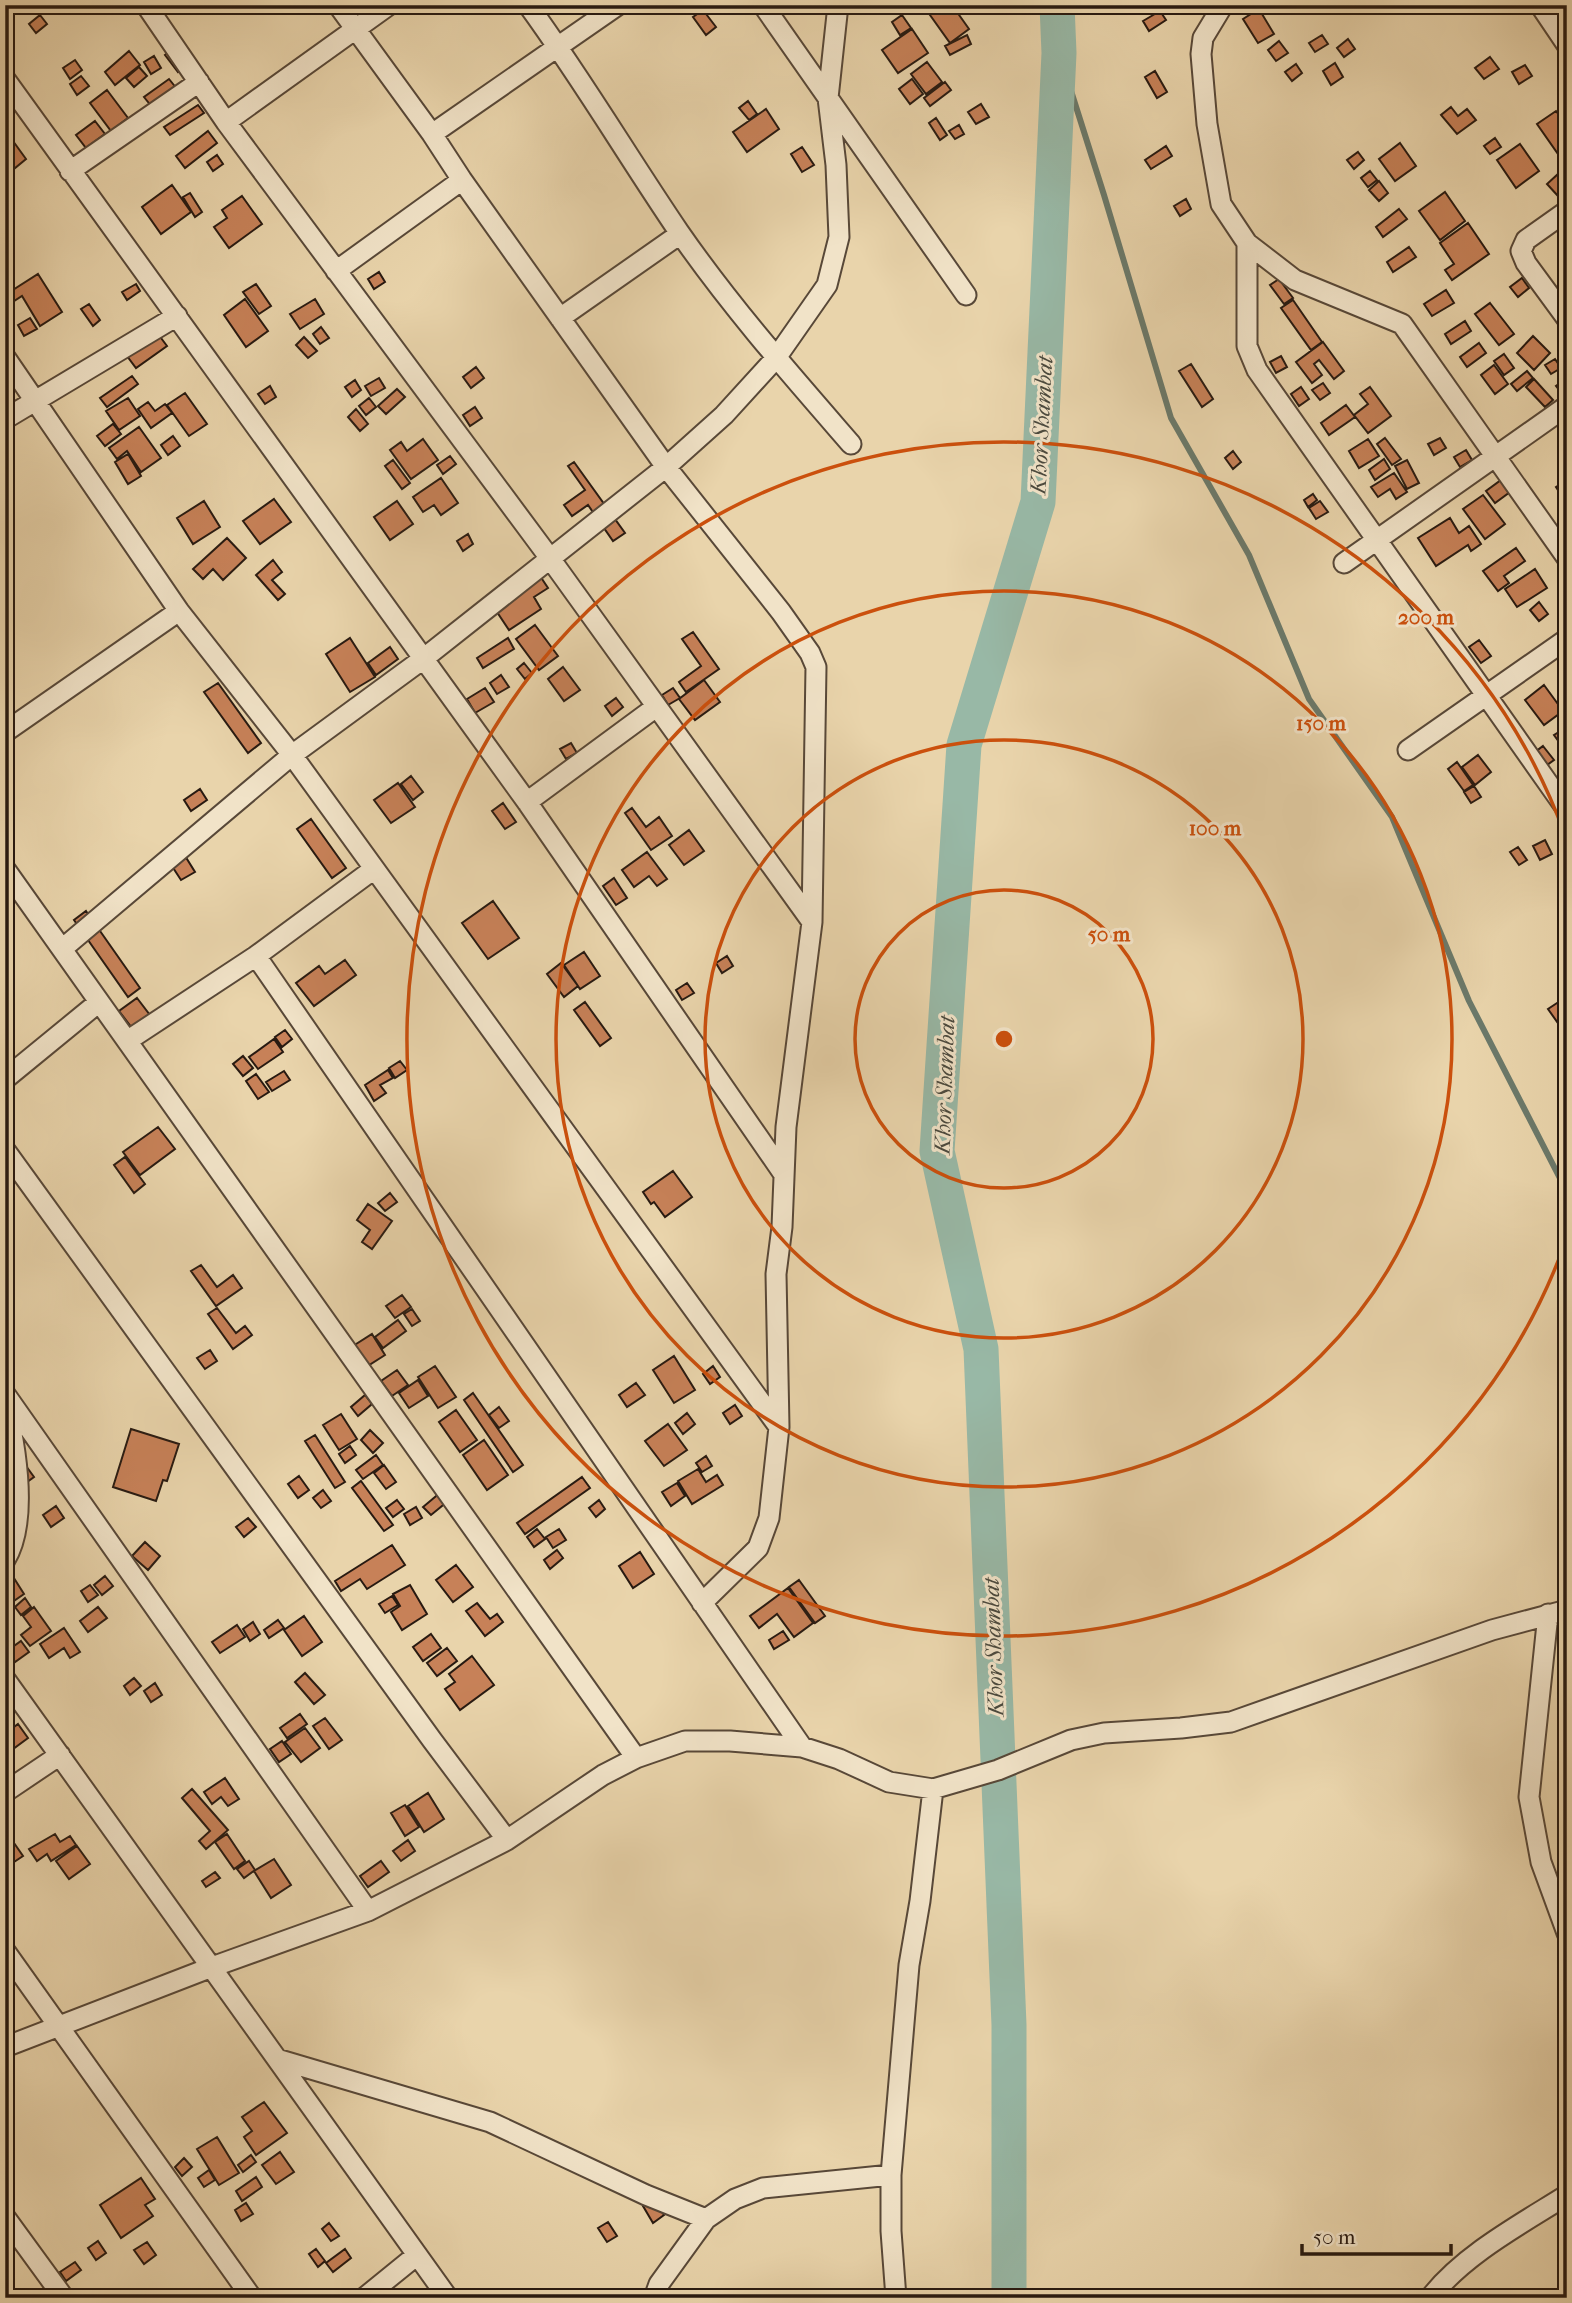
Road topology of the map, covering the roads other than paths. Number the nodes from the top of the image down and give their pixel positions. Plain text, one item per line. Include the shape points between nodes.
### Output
1 (146, 5) edge
2 (338, 5) edge
3 (389, 5) edge
4 (528, 5) edge
5 (618, 5) edge
6 (762, 5) edge
7 (838, 5) edge
8 (1223, 5) edge
9 (1540, 5) edge
10 (355, 29) junction
11 (1567, 45) edge
12 (559, 48) junction
13 (5, 79) edge
14 (199, 82) junction
15 (828, 99) junction
16 (226, 122) junction
17 (432, 134) junction
18 (70, 172) junction
19 (462, 180) junction
20 (1567, 211) edge
21 (680, 234) junction
22 (1247, 243) junction
23 (336, 271) junction
24 (966, 295) dead end
25 (177, 316) junction
26 (561, 318) junction
27 (1567, 319) edge
28 (5, 357) edge
29 (776, 358) junction
30 (36, 401) junction
31 (1567, 406) edge
32 (5, 419) edge
33 (851, 444) dead end
34 (1495, 456) junction
35 (666, 467) junction
36 (1377, 540) junction
37 (549, 557) junction
38 (1567, 558) edge
39 (1344, 563) dead end
40 (179, 611) junction
41 (1567, 639) edge
42 (423, 659) junction
43 (1486, 695) junction
44 (656, 707) junction
45 (5, 732) edge
46 (1408, 750) dead end
47 (292, 755) junction
48 (527, 802) junction
49 (1567, 810) edge
50 (374, 869) junction
51 (5, 870) edge
52 (812, 922) junction
53 (62, 950) junction
54 (256, 956) junction
55 (99, 1002) junction
56 (127, 1041) junction
57 (5, 1079) edge
58 (5, 1150) edge
59 (783, 1173) junction
60 (5, 1394) edge
61 (5, 1400) edge
62 (779, 1427) junction
63 (5, 1560) edge
64 (702, 1603) junction
65 (1557, 1612) edge
66 (5, 1679) edge
67 (802, 1747) junction
68 (60, 1755) junction
69 (636, 1758) junction
70 (933, 1789) junction
71 (5, 1792) edge
72 (507, 1840) junction
73 (368, 1911) junction
74 (1567, 1933) edge
75 (5, 1951) edge
76 (212, 1967) junction
77 (58, 2027) junction
78 (5, 2047) edge
79 (277, 2059) junction
80 (891, 2175) junction
81 (1567, 2195) edge
82 (5, 2217) edge
83 (706, 2218) junction
84 (417, 2255) junction
85 (64, 2298) edge
86 (252, 2298) edge
87 (364, 2298) edge
88 (448, 2298) edge
89 (654, 2298) edge
90 (895, 2298) edge
91 (1430, 2298) edge

1 - 14 street
2 - 10 street
3 - 10 street
4 - 12 street
5 - 12 street
6 - 15 street
7 - 15 street
8 - 22 street via 1203,37 1202,81 1221,204
9 - 11 street
10 - 16 street
10 - 17 street
12 - 17 street
12 - 21 street
13 - 18 street
14 - 16 street
14 - 18 street
15 - 24 street
15 - 29 street via 839,237 827,285
16 - 23 street
17 - 19 street
18 - 25 street
19 - 23 street
19 - 26 street
20 - 27 street via 1526,240 1521,251
21 - 26 street
21 - 29 street
22 - 34 street via 1295,280 1402,324
22 - 36 street via 1247,346 1257,370
23 - 37 street
25 - 30 street
25 - 42 street
26 - 35 street
28 - 30 street
29 - 33 street
29 - 35 street via 724,415
30 - 32 street
30 - 40 street
31 - 34 street
34 - 36 street
34 - 38 street
35 - 37 street
35 - 52 street via 781,612 816,667
36 - 39 street
36 - 43 street
37 - 42 street
37 - 44 street
40 - 45 street
40 - 47 street
41 - 43 street
42 - 47 street
42 - 48 street
43 - 46 street
43 - 49 street
44 - 48 street
44 - 52 street
47 - 50 street
47 - 53 street
48 - 59 street
50 - 54 street
50 - 62 street
51 - 53 street
52 - 59 street
53 - 55 street
54 - 56 street
54 - 64 street
55 - 56 street
55 - 57 street
56 - 69 street
58 - 72 street
59 - 62 street via 776,1274
60 - 73 street
61 - 63 street via 18,1506 17,1532
62 - 64 street via 769,1518 758,1548
64 - 67 street
65 - 70 street via 1492,1630 1231,1722 1071,1740 998,1770
65 - 74 street via 1529,1797 1541,1862
66 - 68 street
67 - 69 street via 685,1741
67 - 70 street via 889,1782
68 - 71 street
68 - 76 street
69 - 72 street
70 - 80 street via 909,1965
72 - 73 street
73 - 76 street
75 - 77 street
76 - 77 street
76 - 79 street
77 - 78 street
77 - 86 street
79 - 83 street via 491,2122
79 - 84 street
80 - 83 street via 763,2188
80 - 90 street
81 - 91 street via 1444,2279
82 - 85 street
83 - 89 street
84 - 87 street
84 - 88 street

